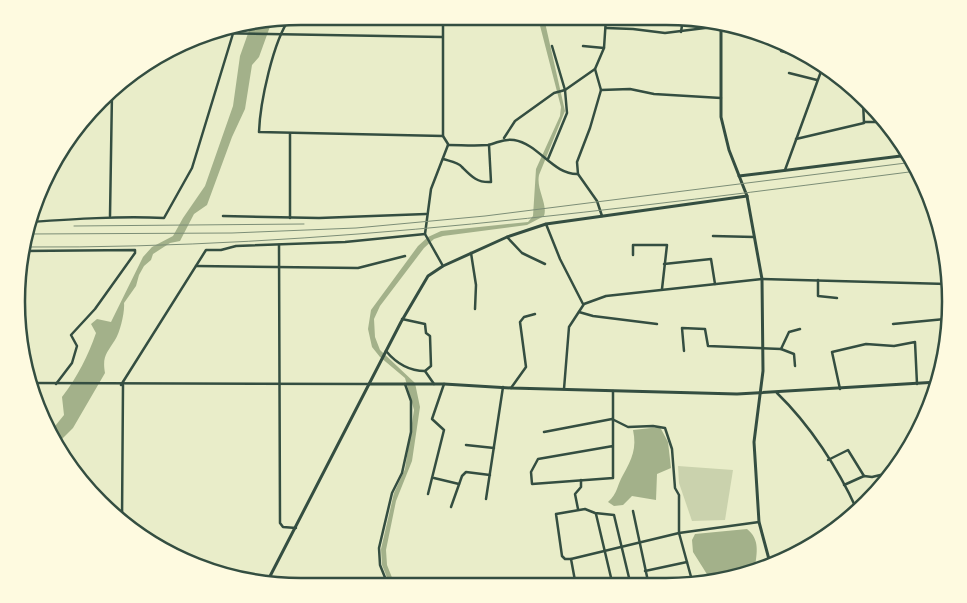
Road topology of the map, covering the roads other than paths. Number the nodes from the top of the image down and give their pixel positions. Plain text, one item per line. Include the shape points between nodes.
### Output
1 (443, 25) edge
2 (286, 26) edge
3 (681, 26) edge
4 (606, 28) joint
5 (706, 28) edge
6 (721, 30) edge
7 (680, 32) junction
8 (233, 34) joint
9 (280, 36) junction
10 (442, 37) junction
11 (552, 46) dead end
12 (583, 46) dead end
13 (604, 48) junction
14 (595, 69) junction
15 (789, 73) dead end
16 (820, 73) edge
17 (817, 80) junction
18 (565, 90) junction
19 (600, 90) junction
20 (721, 98) junction
21 (112, 101) edge
22 (863, 109) edge
23 (864, 122) junction
24 (876, 122) edge
25 (290, 134) junction
26 (443, 136) junction
27 (504, 138) junction
28 (796, 139) junction
29 (448, 145) junction
30 (489, 145) junction
31 (900, 156) edge
32 (443, 159) junction
33 (548, 159) junction
34 (785, 171) junction
35 (578, 174) junction
36 (739, 176) junction
37 (747, 196) junction
38 (426, 214) junction
39 (110, 216) junction
40 (223, 216) dead end
41 (602, 216) junction
42 (290, 218) junction
43 (37, 222) edge
44 (546, 224) junction
45 (425, 234) junction
46 (714, 236) dead end
47 (754, 237) junction
48 (507, 238) junction
49 (280, 245) junction
50 (29, 251) edge
51 (471, 253) junction
52 (633, 255) dead end
53 (405, 256) dead end
54 (545, 264) dead end
55 (664, 264) junction
56 (196, 266) junction
57 (443, 266) junction
58 (280, 267) junction
59 (762, 279) junction
60 (818, 280) junction
61 (715, 284) junction
62 (941, 284) edge
63 (662, 290) junction
64 (837, 298) dead end
65 (584, 304) junction
66 (475, 309) dead end
67 (579, 312) junction
68 (534, 314) dead end
69 (402, 319) junction
70 (941, 319) edge
71 (657, 324) dead end
72 (893, 324) dead end
73 (800, 328) dead end
74 (781, 349) junction
75 (763, 350) junction
76 (684, 351) dead end
77 (386, 352) junction
78 (795, 366) dead end
79 (425, 371) junction
80 (38, 383) edge
81 (930, 383) edge
82 (56, 384) junction
83 (279, 384) junction
84 (369, 384) junction
85 (405, 384) junction
86 (434, 384) junction
87 (444, 384) junction
88 (917, 384) junction
89 (121, 385) junction
90 (502, 387) junction
91 (511, 388) junction
92 (564, 389) junction
93 (840, 389) junction
94 (613, 391) junction
95 (762, 392) junction
96 (777, 393) junction
97 (612, 420) junction
98 (544, 432) dead end
99 (466, 445) dead end
100 (613, 446) junction
101 (494, 448) junction
102 (828, 460) junction
103 (490, 474) junction
104 (881, 475) edge
105 (864, 476) junction
106 (433, 478) junction
107 (581, 480) junction
108 (459, 484) junction
109 (844, 485) junction
110 (428, 494) dead end
111 (486, 499) dead end
112 (854, 504) edge
113 (450, 507) dead end
114 (578, 509) junction
115 (633, 511) dead end
116 (122, 512) edge
117 (595, 514) junction
118 (759, 522) junction
119 (296, 528) junction
120 (679, 533) junction
121 (639, 542) junction
122 (621, 547) junction
123 (604, 550) junction
124 (769, 558) edge
125 (571, 559) junction
126 (687, 562) junction
127 (645, 571) junction
128 (270, 576) edge
129 (691, 577) edge
130 (385, 578) edge
131 (575, 578) edge
132 (611, 578) edge
133 (629, 578) edge
134 (647, 578) edge

1 - 10 street
2 - 9 street
3 - 7 street
4 - 7 street
4 - 13 street
5 - 7 street
6 - 20 main road
8 - 9 street
8 - 39 street via 192,168 164,218
9 - 10 street
9 - 25 street via 258,116 259,132
10 - 26 street
11 - 18 street
12 - 13 street
13 - 14 street
14 - 18 street
14 - 19 street
15 - 17 street
16 - 17 street
17 - 28 street
18 - 27 street via 554,93 514,121
18 - 33 street via 567,113
19 - 20 street via 630,88 654,94
19 - 35 street via 577,162
20 - 36 main road via 723,130
21 - 39 street
22 - 23 street
23 - 24 street
23 - 28 street
25 - 26 street
25 - 42 street
26 - 29 street
27 - 30 street
27 - 33 street via 530,145
28 - 34 street
29 - 30 street
29 - 32 street
30 - 32 street via 491,182 473,178 462,165
31 - 34 main road
32 - 38 street via 431,189
33 - 35 street via 564,173
34 - 36 main road
35 - 41 street via 597,201
36 - 37 main road
37 - 41 main road
37 - 47 main road
38 - 42 street
38 - 45 street
39 - 43 street
40 - 42 street
41 - 44 main road
44 - 48 main road
44 - 65 street
45 - 49 street
45 - 57 street
46 - 47 street
47 - 59 main road
48 - 51 main road
48 - 54 street via 522,253
49 - 56 street via 206,250
49 - 58 street
50 - 82 street via 135,250 95,309 71,335 77,346 72,363
51 - 57 main road
51 - 66 street via 476,285
52 - 55 street via 633,245 667,245
53 - 58 street via 358,268
55 - 61 street via 711,259
55 - 63 street
56 - 58 street
56 - 89 street
57 - 69 main road via 422,283
58 - 83 street
59 - 60 street
59 - 61 street
59 - 75 main road
60 - 62 street
60 - 64 street via 818,296
61 - 63 street
63 - 65 street via 606,296
65 - 67 street
67 - 71 street
67 - 92 street via 569,327
68 - 91 street via 520,322 526,369
69 - 77 main road
69 - 79 street via 425,324 426,333 430,336 431,366
70 - 72 street
73 - 74 street via 789,332
74 - 75 street
74 - 78 street via 794,354
75 - 76 street via 708,346 705,329 682,328
75 - 95 main road
77 - 79 street via 396,362
77 - 84 main road
79 - 86 street
80 - 82 street
81 - 88 main road
82 - 89 street
83 - 84 street
83 - 89 street
83 - 119 street via 280,523 283,527
84 - 85 main road
84 - 119 main road
85 - 86 main road
85 - 130 street via 413,415 402,473 392,493 379,548
86 - 87 main road
87 - 90 main road
87 - 106 street via 432,419 444,430
88 - 93 main road
88 - 93 street via 915,342 894,346 866,344 832,352
89 - 116 street
90 - 91 main road
90 - 101 street
91 - 92 main road
92 - 94 main road
93 - 96 main road
94 - 95 main road
94 - 97 street
95 - 96 main road
95 - 118 main road via 754,429
96 - 102 street via 796,413
97 - 98 street
97 - 100 street
97 - 120 street via 628,427 665,428 672,449 679,495
99 - 101 street
100 - 107 street via 613,478
100 - 107 street via 538,459 530,472 532,484
101 - 103 street
102 - 105 street via 848,450
102 - 109 street
103 - 108 street via 466,472
103 - 111 street
104 - 105 street
105 - 109 street
106 - 108 street
106 - 110 street
107 - 114 street via 581,488 575,494
108 - 113 street
109 - 112 street
114 - 117 street
114 - 125 street via 556,514 555,518 562,556
115 - 121 street
117 - 122 street via 614,516
117 - 123 street
118 - 120 street
118 - 124 main road
119 - 128 main road
120 - 121 street
120 - 126 street
121 - 122 street
121 - 127 street
122 - 123 street
122 - 133 street
123 - 125 street
123 - 132 street
125 - 131 street
126 - 127 street
126 - 129 street
127 - 134 street

